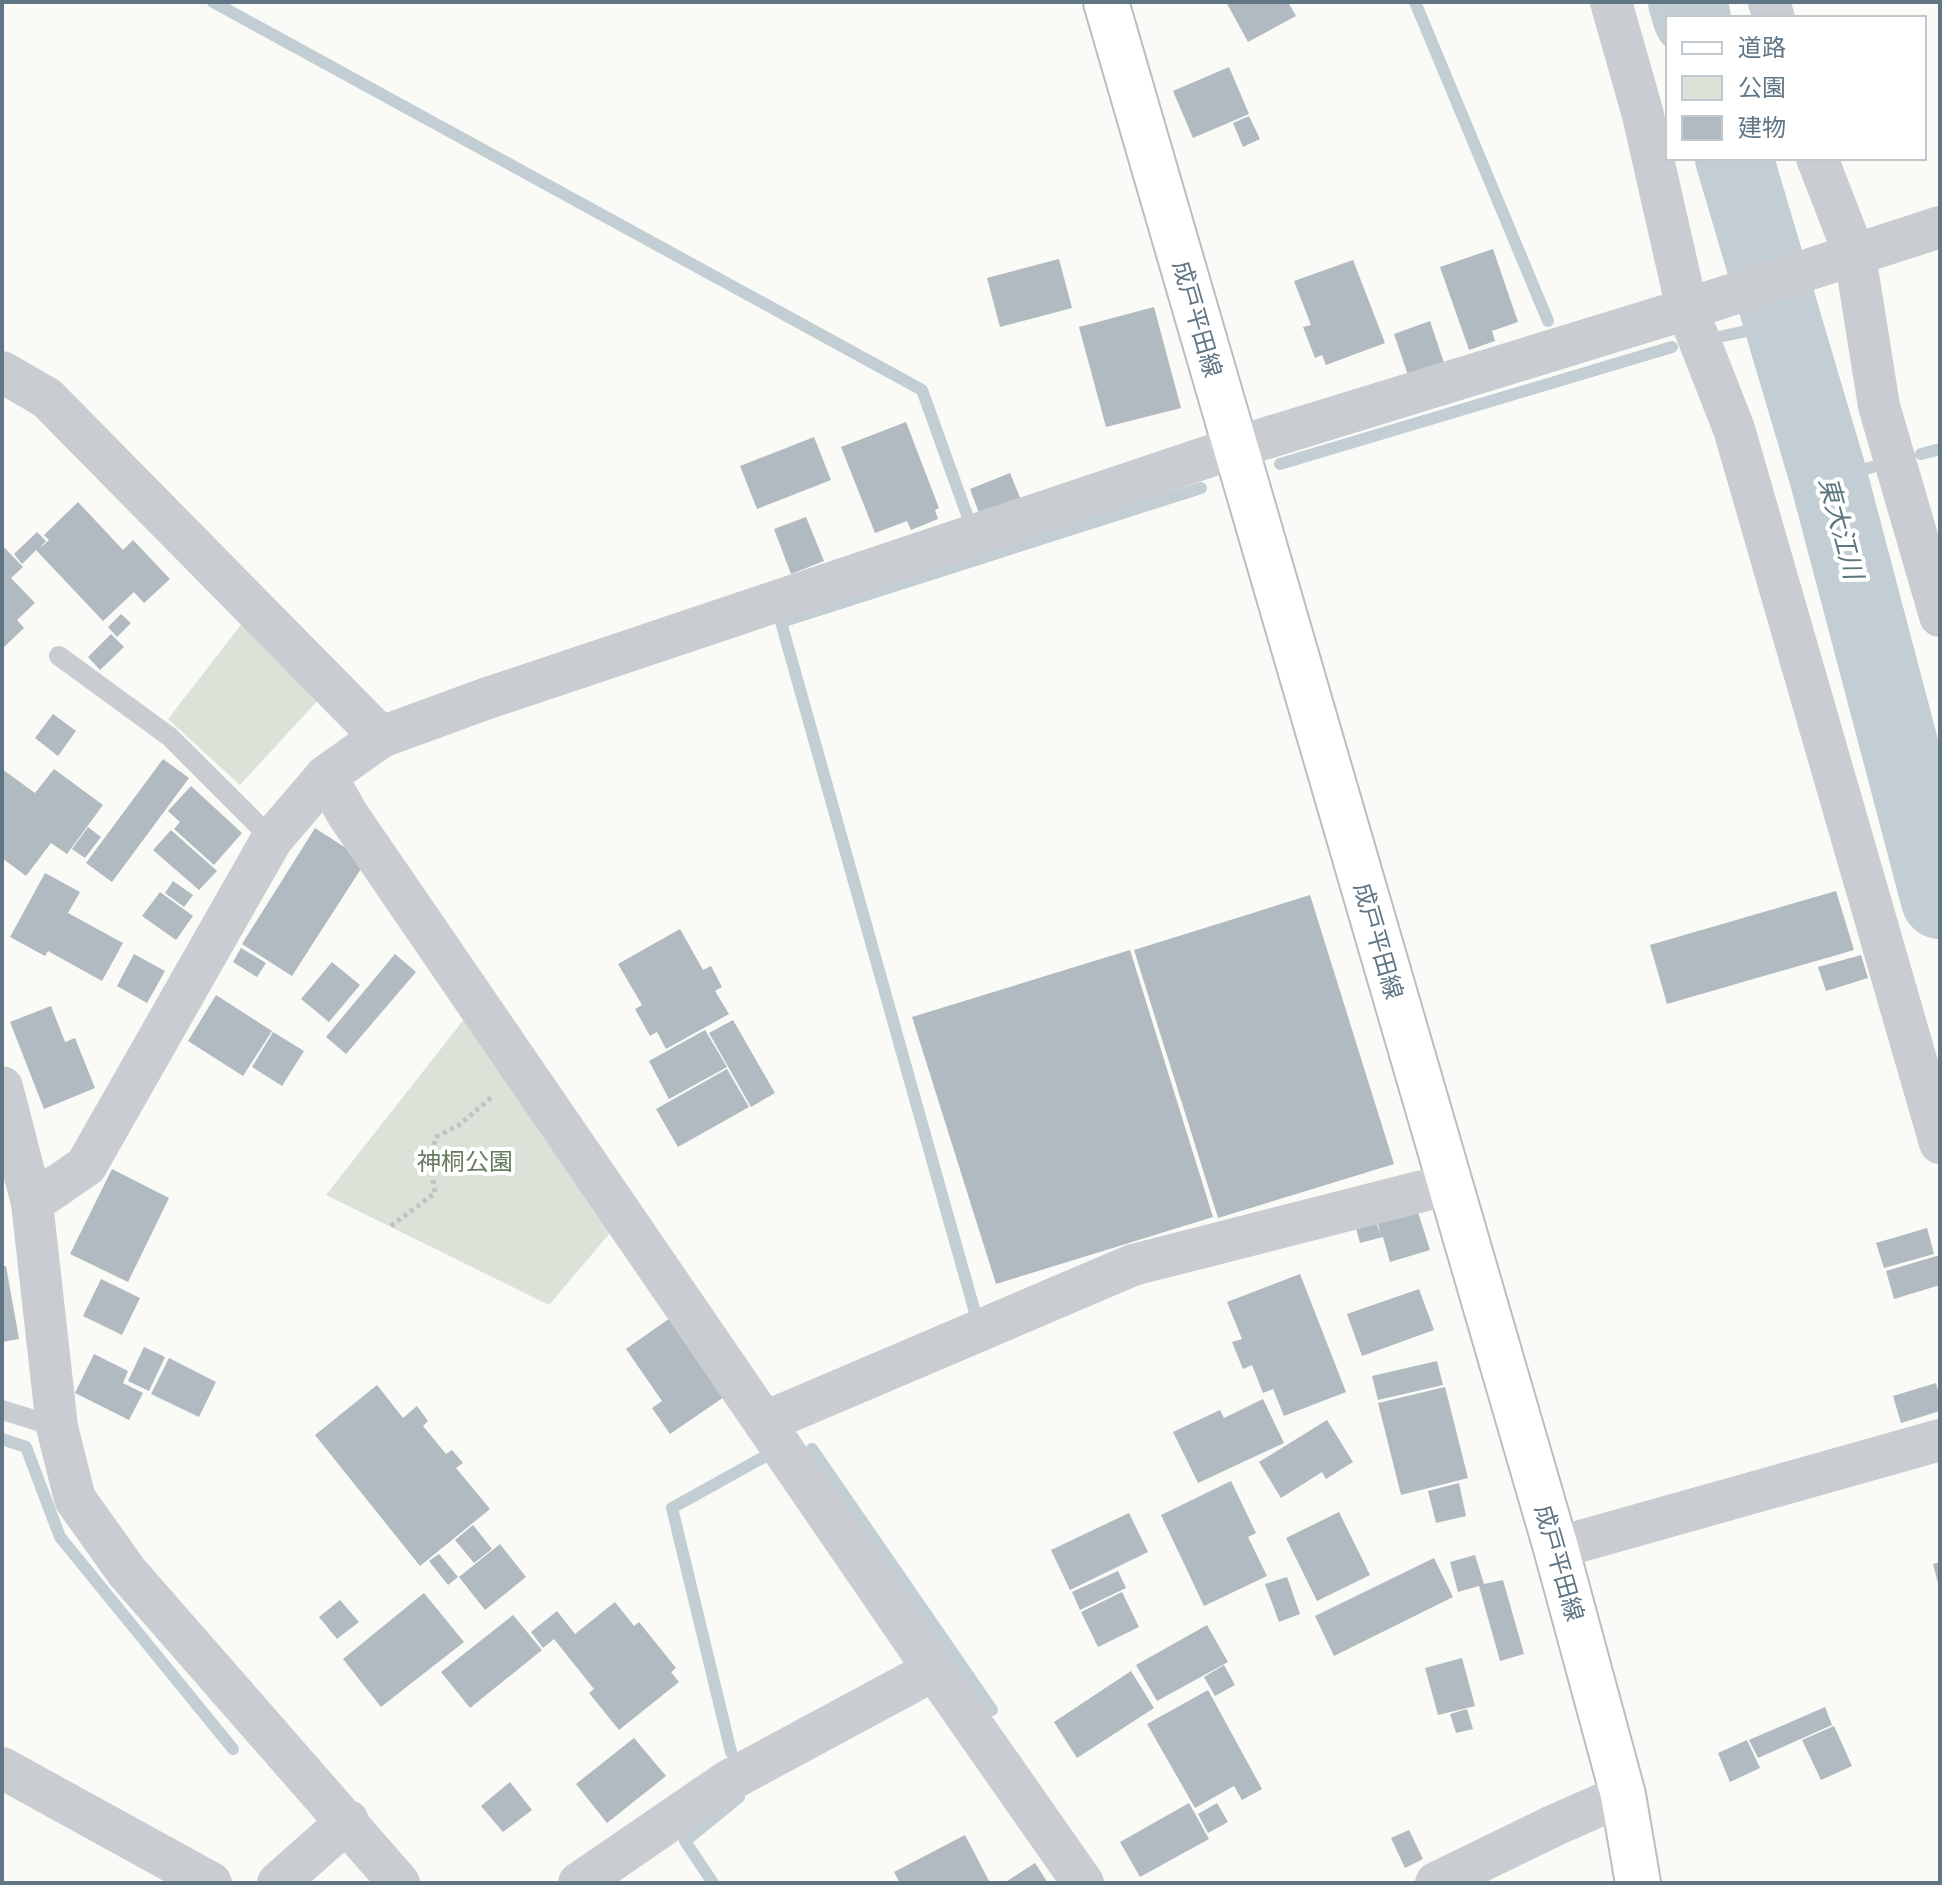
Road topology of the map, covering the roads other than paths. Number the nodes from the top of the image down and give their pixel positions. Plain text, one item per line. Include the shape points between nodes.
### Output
1 (1106, 2) edge
2 (1611, 2) edge
3 (1818, 160) edge
4 (1940, 227) edge
5 (1843, 259) junction
6 (1700, 304) junction
7 (2, 372) edge
8 (1234, 448) junction
9 (1940, 616) edge
10 (59, 656) dead end
11 (381, 737) junction
12 (326, 776) junction
13 (272, 839) junction
14 (2, 1087) edge
15 (1940, 1143) edge
16 (1450, 1184) junction
17 (32, 1203) junction
18 (2, 1410) edge
19 (765, 1422) junction
20 (57, 1427) junction
21 (1940, 1440) edge
22 (1556, 1548) junction
23 (934, 1670) junction
24 (2, 1768) edge
25 (1623, 1795) junction
26 (348, 1821) junction
27 (211, 1883) edge
28 (278, 1883) edge
29 (399, 1883) edge
30 (579, 1883) edge
31 (1083, 1883) edge
32 (1436, 1883) edge
33 (1638, 1883) edge

1 - 8 main road, 成戸平田線
2 - 6 street
3 - 5 street
4 - 5 street
5 - 6 street
5 - 9 street
6 - 8 street
6 - 15 street
7 - 11 street via 47,398
8 - 11 street
8 - 16 main road, 成戸平田線
10 - 13 lane via 170,737
11 - 12 street
12 - 13 street
12 - 19 street
13 - 17 street via 86,1166
14 - 17 street
16 - 19 street via 1133,1265
16 - 22 main road, 成戸平田線
17 - 20 street
18 - 20 lane
19 - 23 street
20 - 26 street via 75,1499 127,1572
21 - 22 street
22 - 25 main road, 成戸平田線
23 - 30 street via 728,1781
23 - 31 street
24 - 27 street
25 - 32 street
25 - 33 main road, 成戸平田線
26 - 28 street
26 - 29 street

